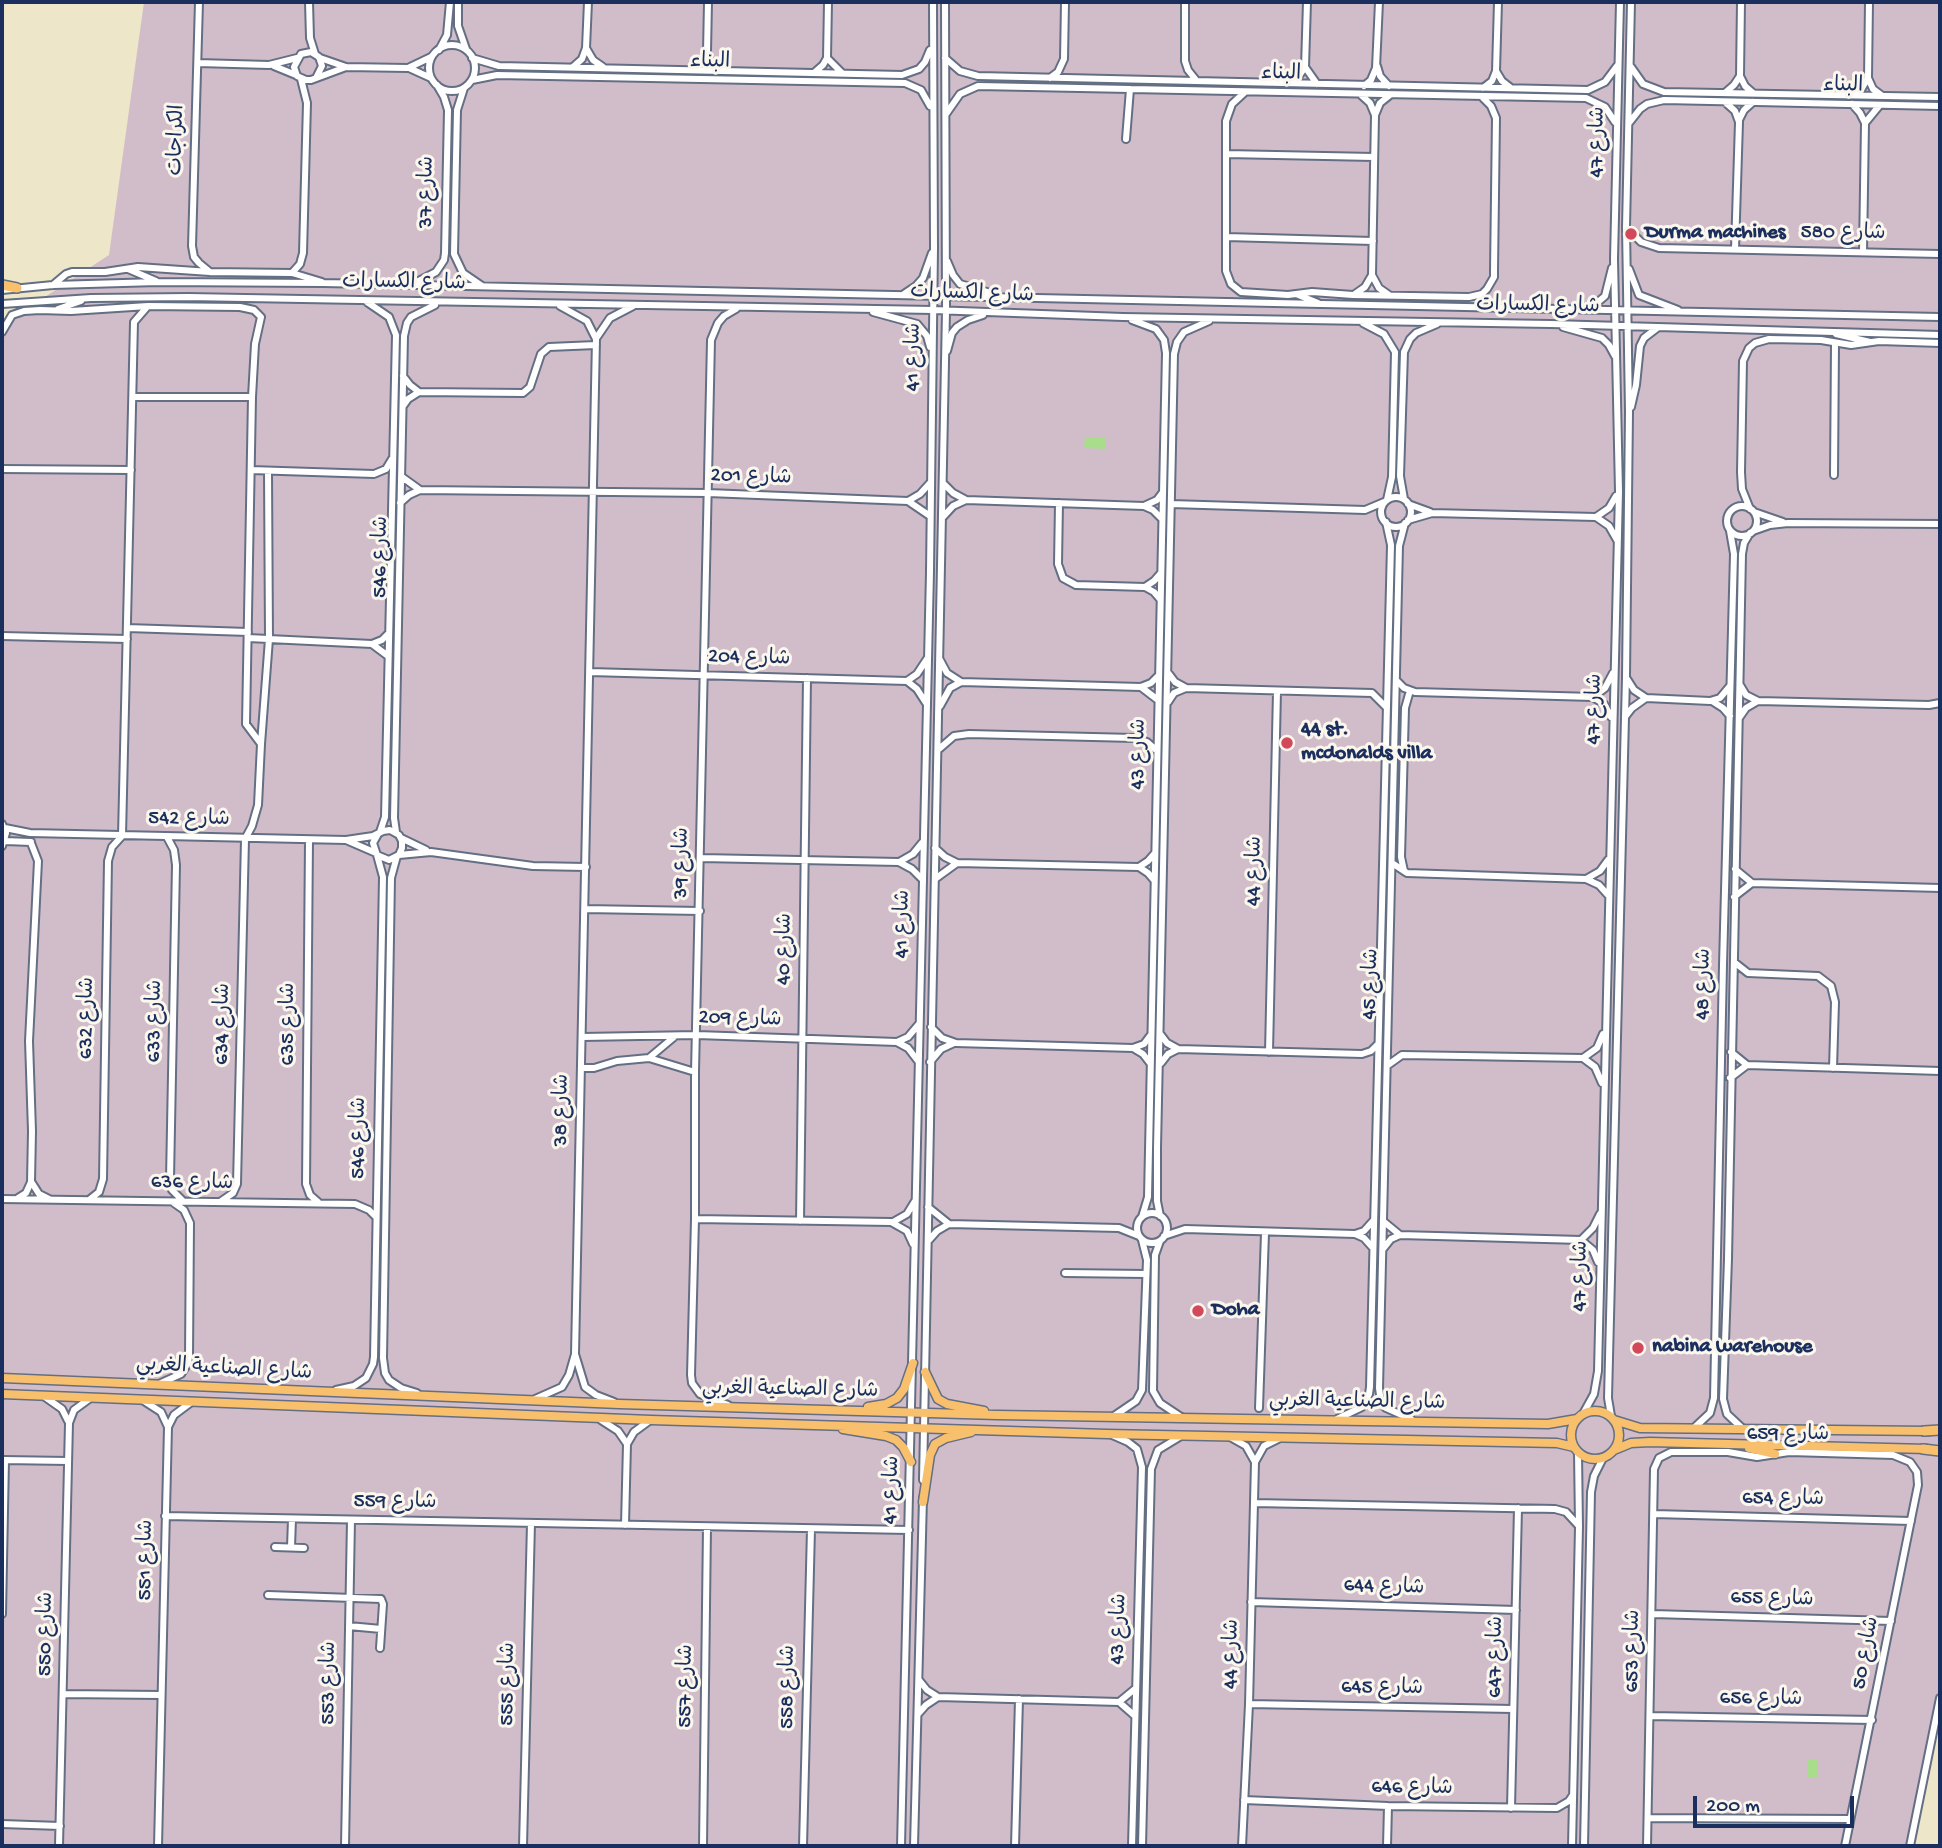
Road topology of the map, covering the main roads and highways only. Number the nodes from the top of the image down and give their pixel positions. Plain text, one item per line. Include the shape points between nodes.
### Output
1 (2, 288) edge
2 (18, 288) road end
3 (913, 1363) road end
4 (925, 1372) road end
5 (2, 1378) edge
6 (2, 1394) edge
7 (852, 1410) junction
8 (997, 1415) junction
9 (1580, 1416) junction
10 (1613, 1418) junction
11 (834, 1426) junction
12 (979, 1430) junction
13 (1924, 1431) joint
14 (1940, 1431) edge
15 (1726, 1444) junction
16 (1923, 1448) joint
17 (1940, 1449) edge
18 (1576, 1450) junction
19 (1614, 1450) junction
20 (1775, 1454) road end
21 (911, 1462) road end
22 (923, 1502) road end

1 - 2 highway
3 - 7 main road via 897,1398
4 - 8 main road via 938,1399
5 - 7 main road, شارع الصناعية الغربي
6 - 11 main road, شارع الصناعية الغربي
7 - 8 main road, شارع الصناعية الغربي
8 - 9 main road, شارع الصناعية الغربي via 1548,1424
9 - 10 main road via 1597,1411
9 - 18 main road via 1571,1432
10 - 13 main road via 1633,1427
10 - 19 main road via 1619,1435
11 - 12 main road, شارع الصناعية الغربي
11 - 21 main road via 892,1438 901,1443
12 - 18 main road, شارع الصناعية الغربي via 1556,1443
12 - 22 main road via 935,1444
13 - 14 highway
15 - 16 main road
15 - 19 main road via 1640,1442
15 - 20 main road
16 - 17 highway
18 - 19 main road via 1587,1458 1603,1458

